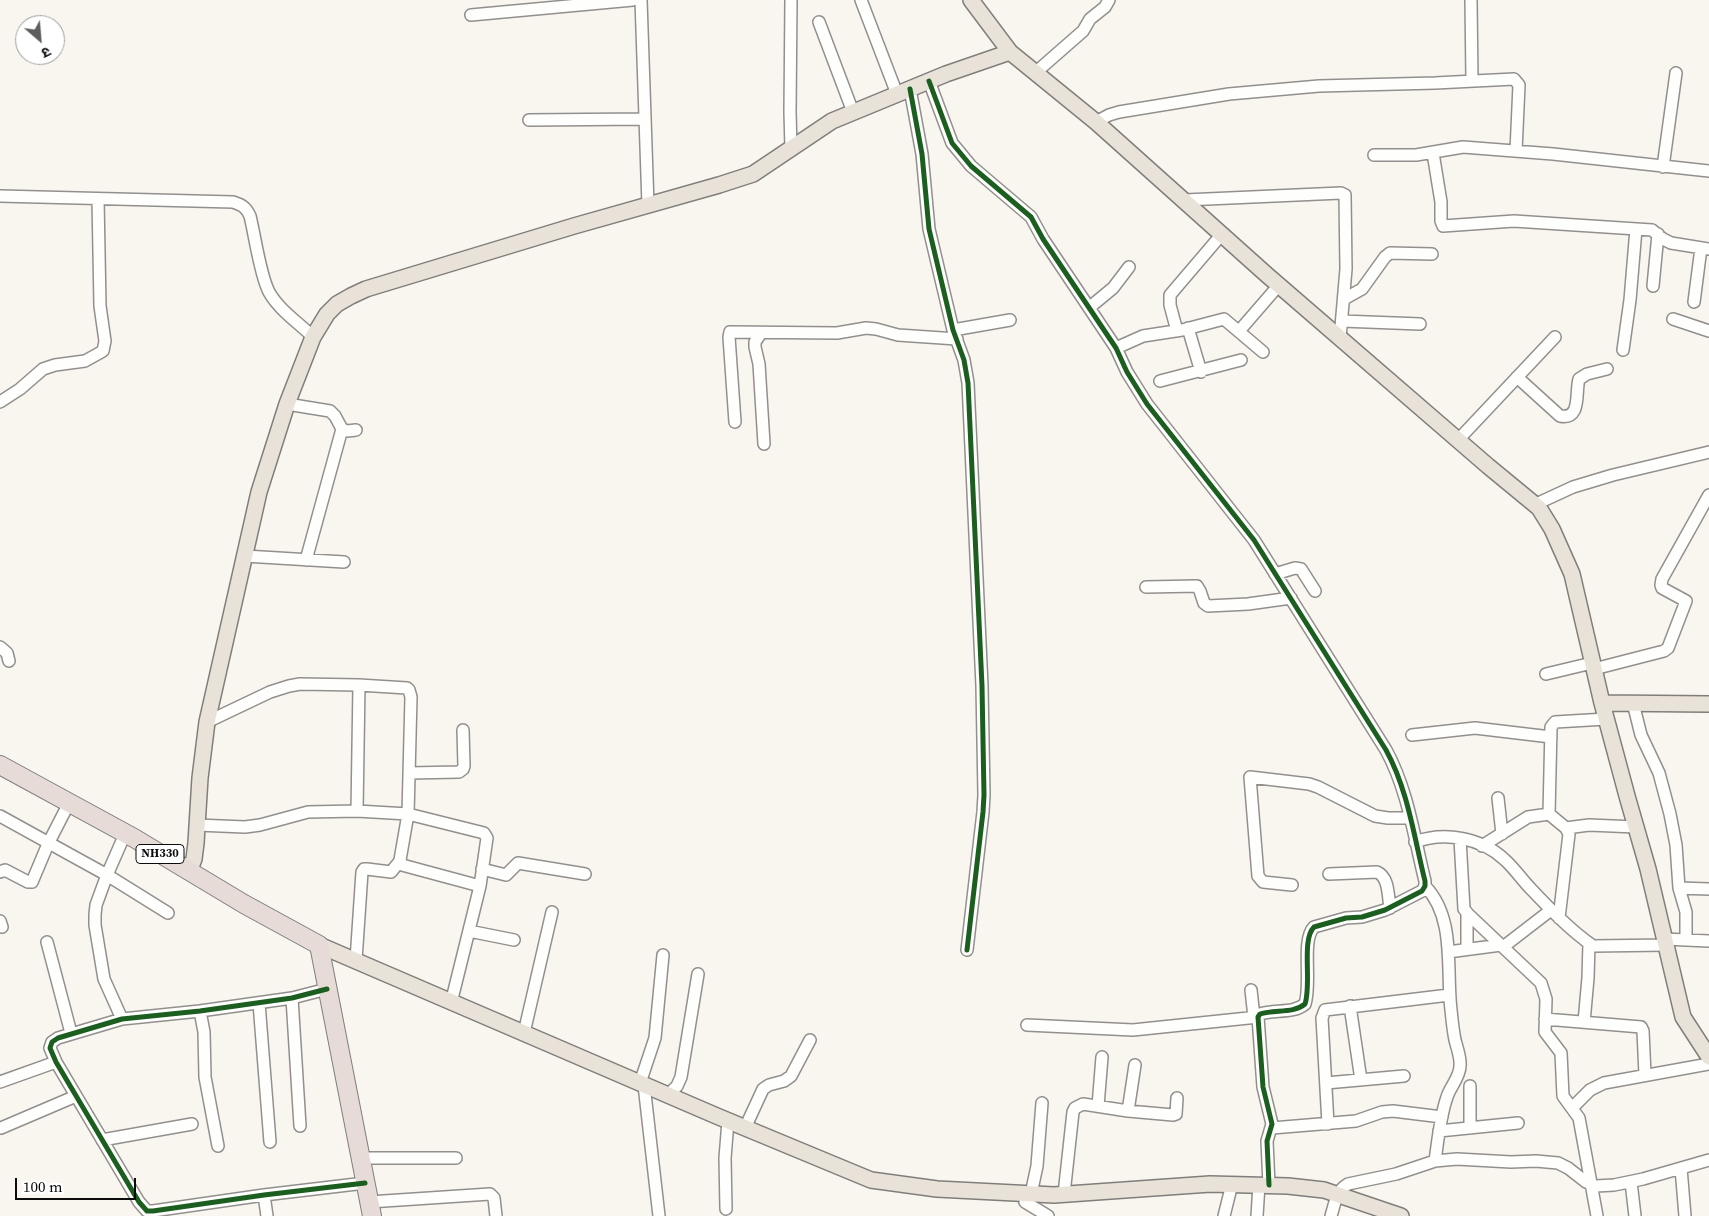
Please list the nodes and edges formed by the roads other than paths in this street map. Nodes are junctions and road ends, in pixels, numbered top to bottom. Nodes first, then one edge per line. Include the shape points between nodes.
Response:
1 (634, 0) edge
2 (641, 0) edge
3 (791, 0) edge
4 (860, 0) edge
5 (971, 0) edge
6 (1109, 0) edge
7 (1471, 0) edge
8 (471, 15) dead end
9 (819, 22) dead end
10 (1010, 52) junction
11 (1034, 72) junction
12 (1676, 73) dead end
13 (929, 81) junction
14 (1472, 81) junction
15 (904, 91) junction
16 (853, 112) junction
17 (645, 119) junction
18 (528, 120) dead end
19 (1096, 122) junction
20 (792, 148) junction
21 (1516, 151) junction
22 (1433, 153) junction
23 (1374, 155) dead end
24 (1663, 167) junction
25 (1709, 171) edge
26 (0, 196) edge
27 (98, 199) junction
28 (1186, 200) junction
29 (648, 205) junction
30 (1636, 229) junction
31 (1222, 234) junction
32 (1658, 234) junction
33 (1705, 248) edge
34 (1432, 254) dead end
35 (1130, 267) dead end
36 (1279, 285) junction
37 (1653, 286) dead end
38 (1344, 299) junction
39 (1694, 302) dead end
40 (1090, 307) junction
41 (1010, 320) dead end
42 (1673, 320) dead end
43 (1342, 321) junction
44 (1420, 324) dead end
45 (1188, 328) junction
46 (1240, 330) junction
47 (1177, 331) junction
48 (1709, 331) edge
49 (760, 333) junction
50 (955, 335) junction
51 (313, 336) junction
52 (1555, 336) dead end
53 (1340, 338) junction
54 (1116, 348) junction
55 (1623, 350) dead end
56 (1263, 352) dead end
57 (1241, 360) dead end
58 (1607, 369) dead end
59 (1201, 372) junction
60 (1517, 377) junction
61 (1160, 381) dead end
62 (0, 402) edge
63 (287, 404) junction
64 (735, 422) dead end
65 (342, 429) junction
66 (356, 430) dead end
67 (1458, 440) junction
68 (764, 444) dead end
69 (1709, 452) edge
70 (1709, 496) edge
71 (1534, 505) junction
72 (245, 556) junction
73 (306, 560) junction
74 (344, 562) dead end
75 (1275, 574) junction
76 (1146, 587) dead end
77 (1314, 591) dead end
78 (1291, 598) junction
79 (0, 647) edge
80 (10, 661) dead end
81 (1593, 666) junction
82 (1546, 674) dead end
83 (359, 685) junction
84 (1602, 703) junction
85 (1633, 704) junction
86 (1709, 704) edge
87 (1606, 719) junction
88 (207, 722) junction
89 (463, 730) dead end
90 (1412, 735) dead end
91 (1551, 737) junction
92 (0, 765) edge
93 (409, 773) junction
94 (1498, 798) dead end
95 (69, 803) junction
96 (357, 811) junction
97 (408, 814) junction
98 (1549, 814) junction
99 (0, 816) edge
100 (1410, 818) junction
101 (197, 825) junction
102 (1636, 827) junction
103 (1566, 828) junction
104 (126, 834) junction
105 (1502, 834) junction
106 (1460, 839) junction
107 (1416, 842) junction
108 (48, 844) junction
109 (1482, 846) junction
110 (400, 861) junction
111 (482, 869) junction
112 (189, 871) junction
113 (0, 872) edge
114 (585, 874) dead end
115 (1330, 874) dead end
116 (107, 875) junction
117 (1292, 885) dead end
118 (480, 886) junction
119 (1426, 886) junction
120 (1679, 888) junction
121 (1709, 889) edge
122 (1390, 908) junction
123 (168, 912) dead end
124 (552, 912) dead end
125 (1467, 913) junction
126 (1555, 914) junction
127 (469, 931) junction
128 (514, 940) dead end
129 (1686, 940) junction
130 (1709, 941) edge
131 (47, 942) dead end
132 (1665, 942) junction
133 (1588, 943) junction
134 (319, 945) junction
135 (1502, 946) junction
136 (967, 950) dead end
137 (1467, 950) junction
138 (1448, 952) junction
139 (662, 955) dead end
140 (356, 960) junction
141 (698, 974) dead end
142 (327, 989) junction
143 (1251, 990) dead end
144 (1449, 995) junction
145 (292, 998) junction
146 (259, 1003) junction
147 (451, 1003) junction
148 (1350, 1006) junction
149 (200, 1011) junction
150 (1256, 1017) junction
151 (122, 1019) junction
152 (1545, 1019) junction
153 (1584, 1022) junction
154 (1027, 1025) dead end
155 (71, 1033) junction
156 (524, 1033) junction
157 (810, 1040) dead end
158 (1102, 1057) dead end
159 (1709, 1057) edge
160 (56, 1062) junction
161 (1135, 1064) dead end
162 (1709, 1064) edge
163 (1645, 1075) junction
164 (1404, 1076) dead end
165 (1361, 1080) junction
166 (0, 1082) edge
167 (1326, 1082) junction
168 (642, 1084) junction
169 (1470, 1086) dead end
170 (668, 1095) junction
171 (76, 1096) junction
172 (1177, 1098) dead end
173 (1042, 1103) dead end
174 (1098, 1106) junction
175 (1572, 1108) junction
176 (1128, 1111) junction
177 (1442, 1117) junction
178 (728, 1121) junction
179 (1518, 1123) dead end
180 (192, 1124) dead end
181 (1328, 1124) junction
182 (300, 1126) dead end
183 (1, 1128) edge
184 (745, 1128) junction
185 (1272, 1128) junction
186 (1470, 1128) junction
187 (1439, 1131) junction
188 (102, 1140) junction
189 (270, 1142) dead end
190 (218, 1146) dead end
191 (360, 1158) junction
192 (456, 1158) dead end
193 (1709, 1160) edge
194 (1436, 1161) junction
195 (1682, 1168) junction
196 (1631, 1182) junction
197 (365, 1183) junction
198 (1232, 1184) junction
199 (1591, 1184) junction
200 (1264, 1185) junction
201 (264, 1194) junction
202 (1064, 1194) junction
203 (1337, 1194) junction
204 (1027, 1196) junction
205 (371, 1209) edge
206 (726, 1209) dead end
207 (1392, 1214) edge
208 (267, 1216) edge
209 (496, 1216) edge
210 (659, 1216) edge
211 (1026, 1216) edge
212 (1048, 1216) edge
213 (1224, 1216) edge
214 (1257, 1216) edge
215 (1331, 1216) edge
216 (1597, 1216) edge
217 (1635, 1216) edge
218 (1685, 1216) edge

1 - 8 street
2 - 17 street
3 - 20 street
4 - 15 street
5 - 10 main road
6 - 11 street via 1083,31
7 - 14 street
9 - 16 street
10 - 11 main road
10 - 13 main road
11 - 19 main road
12 - 24 street
13 - 15 main road
13 - 40 street via 956,151 1031,217
14 - 19 street via 1319,86 1229,94 1119,112
14 - 21 street via 1518,81
15 - 16 main road
15 - 50 street via 922,154 929,230
16 - 20 main road
17 - 18 street
17 - 29 street
19 - 28 main road
20 - 29 main road via 753,174
21 - 22 street via 1463,147
21 - 24 street
22 - 23 street
22 - 30 street via 1443,226 1514,221
24 - 25 street
26 - 27 street
27 - 51 street via 233,202 246,208 270,292 279,305
27 - 62 street via 103,351 85,361 49,366
28 - 31 main road
28 - 38 street via 1343,193 1347,197
29 - 51 main road via 366,289 338,304 327,314
30 - 32 street via 1652,230
30 - 55 street
31 - 36 main road
31 - 47 street via 1170,295
32 - 33 street via 1671,243
32 - 37 street
33 - 39 street
34 - 38 street via 1390,253 1362,289
35 - 40 street via 1113,288
36 - 46 street
36 - 53 main road
38 - 43 street
40 - 54 street
41 - 50 street
42 - 48 street
43 - 44 street
43 - 53 street
45 - 46 street via 1224,319
45 - 47 street
45 - 59 street
46 - 56 street
47 - 54 street via 1143,336
49 - 50 street via 837,333 866,328 898,336
49 - 64 street via 728,334
49 - 68 street via 755,347
50 - 136 street via 968,383 982,686 984,812
51 - 63 main road
52 - 60 street
53 - 67 main road
54 - 75 street via 1147,404 1254,540
57 - 59 street
58 - 60 street via 1579,379 1576,408 1564,417
59 - 61 street
60 - 67 street
63 - 65 street via 330,411
63 - 72 main road via 260,492
65 - 66 street
65 - 73 street
67 - 71 main road
69 - 71 street via 1573,487
70 - 81 street via 1662,579 1662,588 1686,601 1668,648
71 - 81 main road via 1552,529 1572,574
72 - 73 street
72 - 88 main road
73 - 74 street
75 - 77 street via 1301,569
75 - 78 street
76 - 78 street via 1197,586 1208,606
78 - 100 street via 1395,766
79 - 80 street via 7,652
81 - 82 street
81 - 84 main road
83 - 88 street via 289,686
83 - 93 street via 409,690
83 - 96 street
84 - 85 main road
84 - 87 main road
85 - 86 main road
85 - 120 street via 1641,735 1659,773 1670,814
87 - 91 street via 1555,722 1551,727
87 - 102 main road
88 - 101 main road
89 - 93 street via 462,771
90 - 91 street via 1475,728
91 - 98 street
92 - 95 highway, NH330
93 - 97 street
94 - 105 street
95 - 104 highway, NH330
95 - 108 street
96 - 97 street
96 - 101 street via 308,812 245,827
97 - 110 street
97 - 111 street via 484,833 487,842
98 - 103 street
98 - 105 street via 1528,817
99 - 108 street
100 - 107 street
100 - 117 street via 1375,816 1309,784 1250,777 1258,876 1263,882
101 - 112 main road via 194,859
102 - 103 street via 1589,825
102 - 132 main road
103 - 126 street via 1569,834
104 - 112 highway, NH330
104 - 116 street
105 - 109 street
106 - 107 street via 1428,837
106 - 109 street
106 - 125 street via 1463,904
107 - 119 street
108 - 113 street via 30,883 8,871
108 - 116 street
109 - 126 street via 1506,860
110 - 118 street via 402,865
110 - 140 street via 391,872 367,869 362,872
111 - 114 street via 506,875 521,863
111 - 118 street
112 - 134 highway, NH330
115 - 122 street via 1381,873
116 - 123 street
116 - 151 street via 96,904 95,925 104,979
118 - 127 street
119 - 122 street
119 - 138 street via 1440,909
120 - 121 street
120 - 129 street via 1685,908
122 - 150 street via 1314,927 1308,939 1309,984 1305,1004 1296,1010 1266,1012
124 - 156 street
125 - 135 street
125 - 137 street
126 - 133 street
126 - 135 street
127 - 128 street
127 - 147 street
129 - 130 street
129 - 132 street
131 - 155 street
132 - 133 street via 1602,947
132 - 159 main road via 1683,1017
133 - 153 street
134 - 140 main road
134 - 142 highway
135 - 137 street
135 - 152 street via 1541,982 1546,999
137 - 138 street
138 - 144 street
139 - 168 street via 655,1038
140 - 147 main road
141 - 170 street via 681,1077
142 - 145 street
142 - 191 highway
143 - 150 street
144 - 148 street
144 - 177 street via 1460,1065
145 - 146 street
145 - 182 street
146 - 149 street
146 - 189 street
147 - 156 main road
148 - 165 street
148 - 167 street via 1329,1009 1323,1014
149 - 151 street
149 - 190 street via 205,1077
150 - 154 street via 1132,1030
150 - 185 street via 1263,1087
151 - 155 street
152 - 153 street
152 - 175 street via 1545,1032 1560,1054 1563,1096
153 - 163 street via 1642,1028
155 - 160 street via 58,1038 50,1046
156 - 168 main road
157 - 184 street via 791,1076 763,1089
158 - 174 street
160 - 166 street
160 - 171 street
161 - 176 street
162 - 163 street
163 - 175 street via 1597,1086
164 - 165 street
165 - 167 street
167 - 181 street
168 - 170 main road
168 - 210 street
169 - 186 street
170 - 178 main road
171 - 183 street
171 - 188 street
172 - 176 street via 1174,1115
173 - 204 street via 1037,1166
174 - 176 street
174 - 202 street via 1082,1104 1073,1112
175 - 199 street via 1579,1118
177 - 181 street via 1388,1112 1356,1121
177 - 187 street
178 - 184 main road
178 - 206 street
179 - 186 street
180 - 188 street
181 - 185 street
184 - 204 main road via 870,1180
185 - 200 street via 1268,1133
186 - 187 street
187 - 194 street
188 - 201 street via 147,1211
191 - 192 street
191 - 197 highway
193 - 195 street
194 - 199 street via 1457,1159 1558,1164
194 - 203 street via 1348,1184
195 - 196 street
195 - 218 street
196 - 199 street
196 - 217 street
197 - 201 street
197 - 205 highway
198 - 200 main road
198 - 202 main road
198 - 213 street
199 - 216 street
200 - 203 main road via 1314,1188
200 - 214 street
201 - 208 street
202 - 204 main road
203 - 207 main road
203 - 215 street
204 - 211 street
204 - 212 street
205 - 209 street via 490,1194 494,1198

